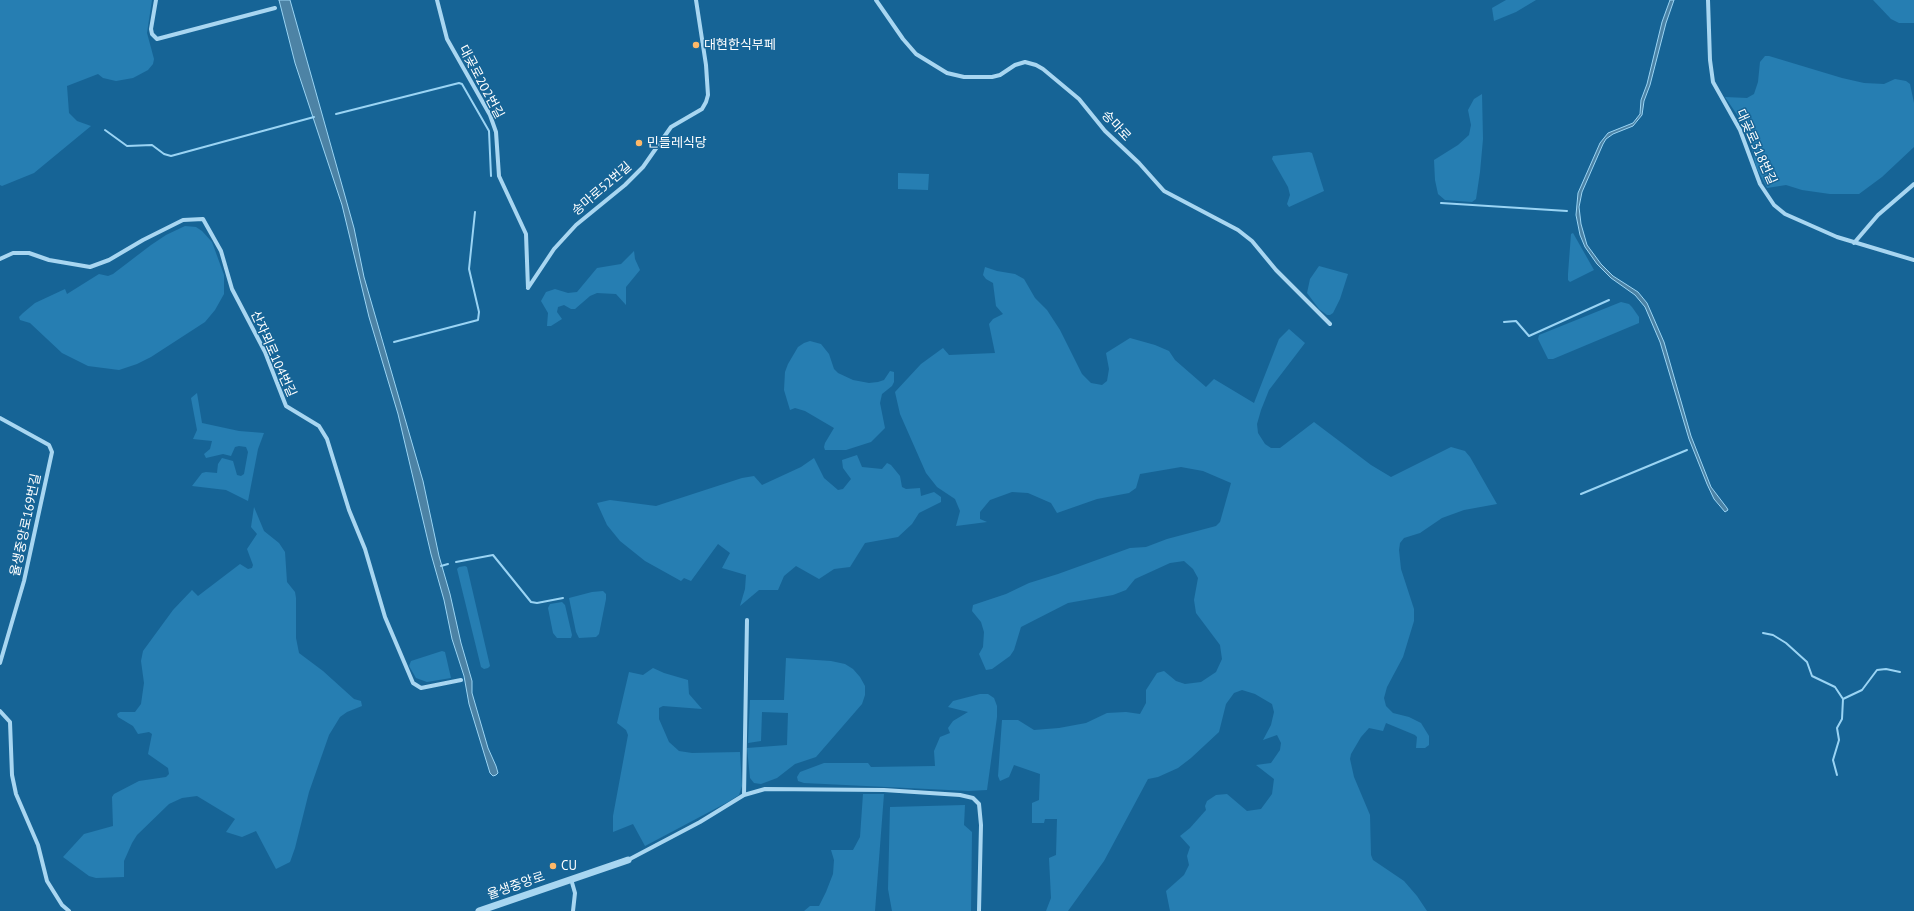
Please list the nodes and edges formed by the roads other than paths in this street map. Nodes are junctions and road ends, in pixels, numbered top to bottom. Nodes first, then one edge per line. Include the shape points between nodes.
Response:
1 (156, 0) edge
2 (437, 0) edge
3 (696, 0) edge
4 (876, 0) edge
5 (1708, 0) edge
6 (275, 8) dead end
7 (1914, 184) edge
8 (1854, 243) junction
9 (0, 259) edge
10 (1914, 260) edge
11 (528, 288) joint
12 (1330, 324) dead end
13 (0, 418) edge
14 (746, 620) dead end
15 (0, 663) edge
16 (461, 680) dead end
17 (0, 711) edge
18 (744, 795) junction
19 (628, 860) joint
20 (571, 879) junction
21 (69, 911) edge
22 (479, 911) edge
23 (573, 911) edge
24 (979, 911) edge

1 - 6 street via 151,29 157,39
2 - 11 street, 대곶로202번길 via 447,39 490,115 496,132 499,176 526,234
3 - 11 street, 송마로52번길 via 708,95 702,109 671,127 643,167 576,225 554,248
4 - 12 street, 송마로 via 902,39 916,54 947,73 964,77 992,77 1025,62 1043,69 1079,99 1104,131 1140,163 1164,191 1238,230 1252,241 1276,270
5 - 8 street, 대곶로318번길 via 1713,82 1740,130 1760,184 1774,205 1785,214 1820,231
7 - 8 street via 1878,215
8 - 10 street, 대곶로318번길
9 - 16 street, 산자뫼로104번길 via 13,253 29,253 48,260 90,267 109,260 183,220 203,219 221,251 232,289 265,352 286,406 319,426 327,439 349,510 365,548 385,617 413,684 426,688
13 - 15 street, 율생중앙로169번길 via 49,445 52,452 24,581
14 - 18 street
17 - 21 street via 10,722 12,775 16,794 38,845 47,881 62,905
18 - 19 street via 700,822
18 - 24 street via 766,789 868,790 960,795 973,798 979,804 981,819
19 - 20 street, 율생중앙로
20 - 22 street, 율생중앙로
20 - 23 street via 575,893

